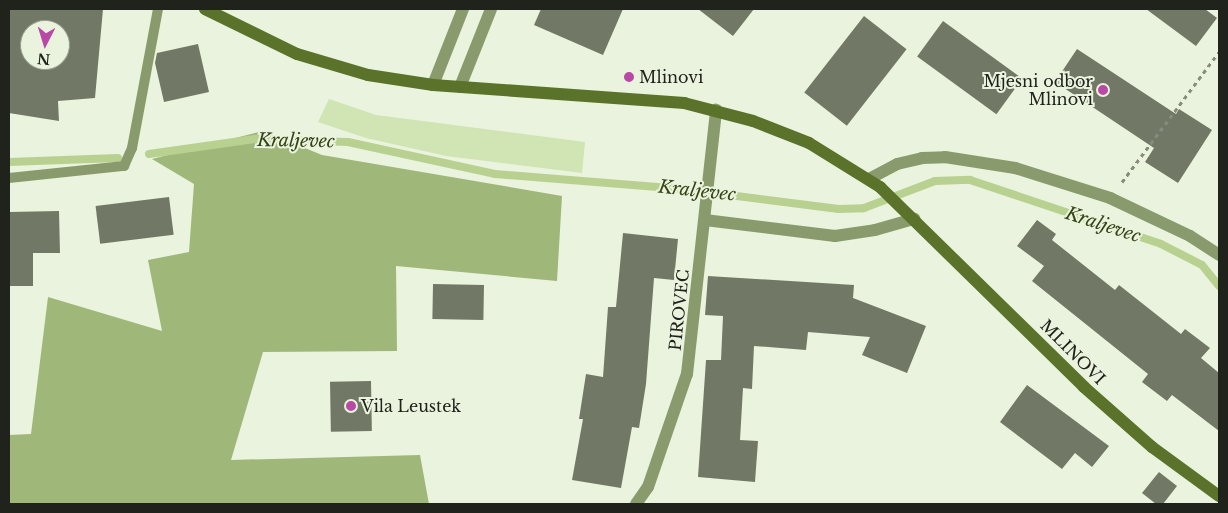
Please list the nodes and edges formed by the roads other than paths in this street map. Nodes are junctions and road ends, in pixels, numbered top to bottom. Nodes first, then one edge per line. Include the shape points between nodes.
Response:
1 (158, 9) edge
2 (205, 9) edge
3 (463, 9) edge
4 (491, 9) edge
5 (433, 85) junction
6 (460, 87) junction
7 (716, 110) junction
8 (9, 178) edge
9 (874, 183) junction
10 (705, 215) junction
11 (914, 219) junction
12 (1219, 255) edge
13 (1219, 496) edge
14 (636, 504) edge

1 - 8 lane via 132,148 124,166
2 - 5 main road, MLINOVI via 254,35 336,67
3 - 5 street
4 - 6 street
5 - 6 main road, MLINOVI
6 - 7 main road, MLINOVI via 667,102
7 - 9 main road, MLINOVI via 808,143
7 - 10 street, PIROVEC
9 - 11 main road, MLINOVI
9 - 12 street via 897,164 922,158 945,157 1015,168 1110,198 1190,236
10 - 11 street via 835,236 875,230
10 - 14 street, PIROVEC via 687,374 648,487
11 - 13 main road, MLINOVI via 1084,387 1152,447

